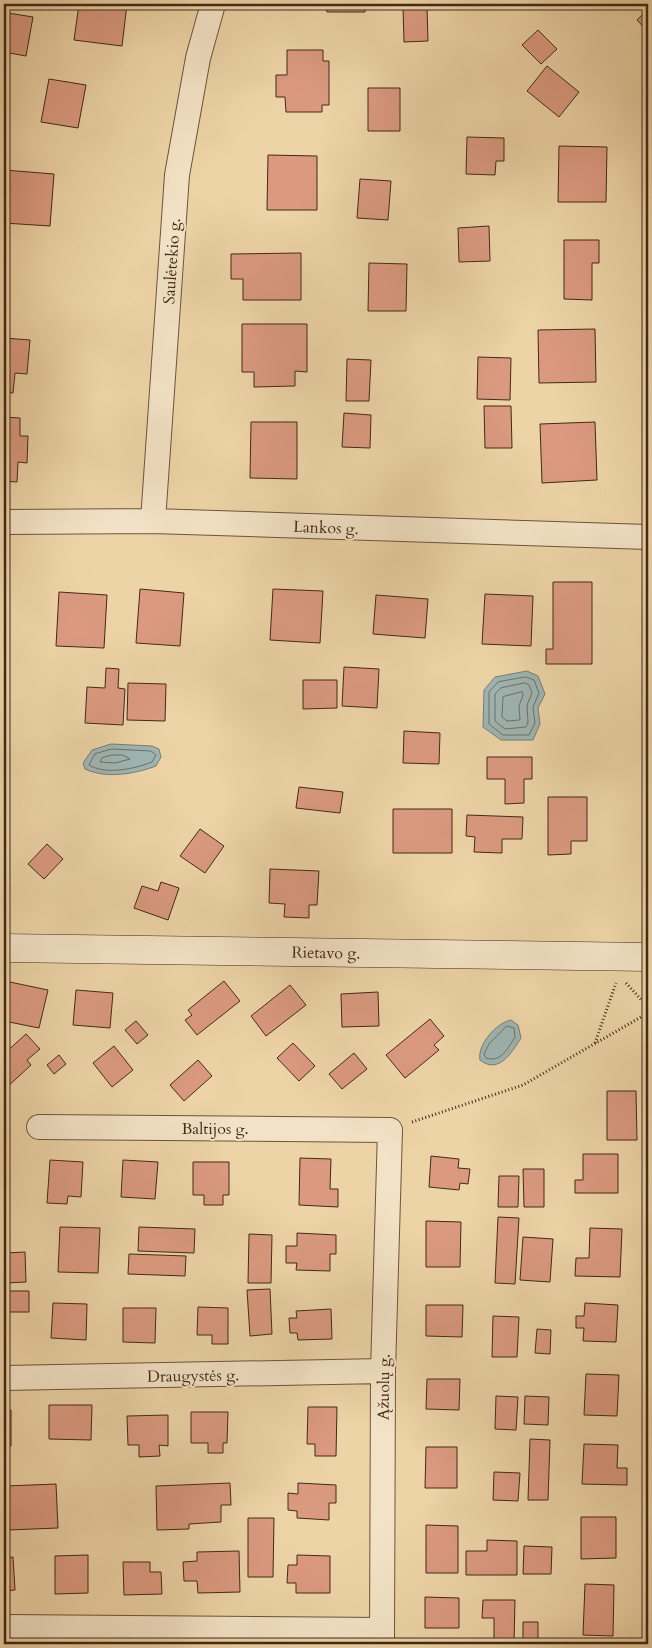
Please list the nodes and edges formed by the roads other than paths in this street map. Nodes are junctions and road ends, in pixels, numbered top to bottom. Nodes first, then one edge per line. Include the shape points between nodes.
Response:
1 (213, 4) edge
2 (153, 521) junction
3 (4, 522) edge
4 (648, 537) edge
5 (4, 948) edge
6 (648, 957) edge
7 (39, 1127) dead end
8 (390, 1130) joint
9 (383, 1371) junction
10 (4, 1378) edge
11 (4, 1627) edge
12 (382, 1637) edge

1 - 2 street, Saulėtekio g. via 198,58 177,174
2 - 3 street, Lankos g.
2 - 4 street, Lankos g.
5 - 6 main road, Rietavo g.
7 - 8 street, Baltijos g.
8 - 9 street, Ąžuolų g.
9 - 10 street, Draugystės g.
9 - 12 street, Ąžuolų g.
11 - 12 street

